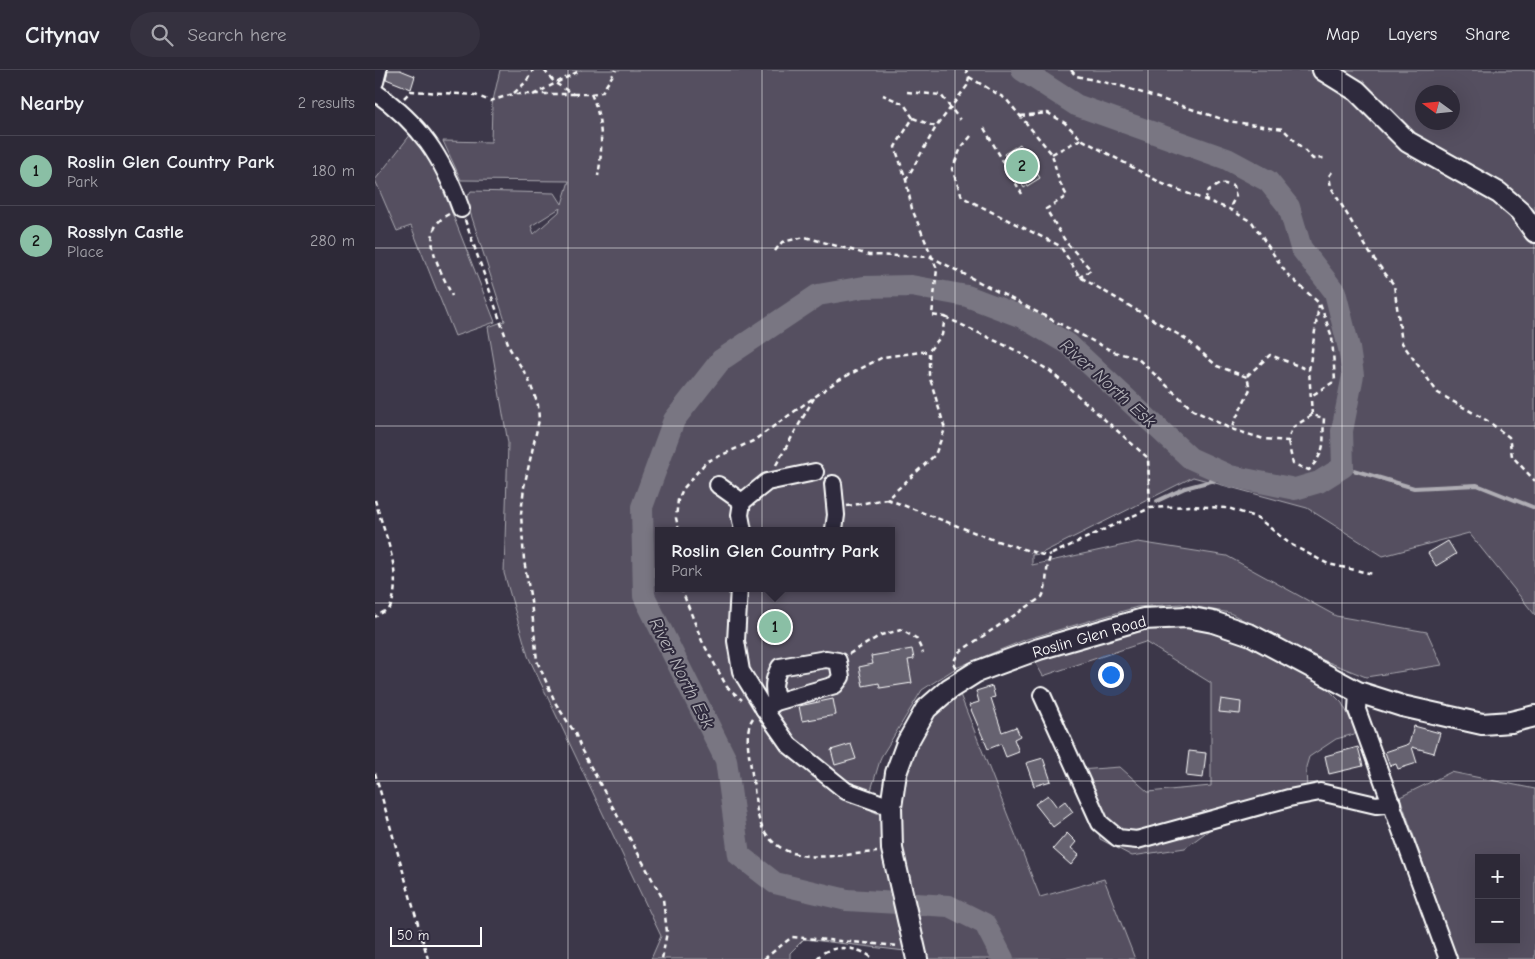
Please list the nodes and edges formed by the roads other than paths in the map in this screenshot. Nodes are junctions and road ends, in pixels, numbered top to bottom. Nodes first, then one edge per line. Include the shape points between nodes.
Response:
1 (378, 70) edge
2 (1323, 70) edge
3 (375, 82) edge
4 (375, 92) edge
5 (461, 209) road end
6 (1535, 232) edge
7 (815, 472) dead end
8 (833, 484) dead end
9 (718, 485) dead end
10 (742, 502) junction
11 (742, 527) edge
12 (838, 527) edge
13 (739, 592) edge
14 (1358, 692) junction
15 (1042, 695) dead end
16 (767, 706) junction
17 (1535, 716) edge
18 (1392, 803) junction
19 (891, 807) junction
20 (915, 950) edge
21 (1448, 959) edge

1 - 3 street
2 - 6 main road via 1357,91 1408,142 1499,193 1520,211
4 - 5 street via 417,126 461,187
7 - 10 street via 767,482
8 - 12 street
9 - 10 street
10 - 11 street
13 - 16 street via 736,641 741,671
14 - 17 main road, Roslin Glen Road via 1402,706 1482,724
14 - 18 street via 1357,710
14 - 19 main road, Roslin Glen Road via 1251,635 1187,617 1143,618 1039,650 976,672 963,680 926,708 907,743 896,773
15 - 18 street via 1100,823 1118,838 1137,840 1320,792 1376,805
16 - 16 street via 835,685 841,677 838,661 826,659 780,668
16 - 19 street via 789,745 846,791
18 - 21 street
19 - 20 main road, Roslin Glen Road via 895,865

